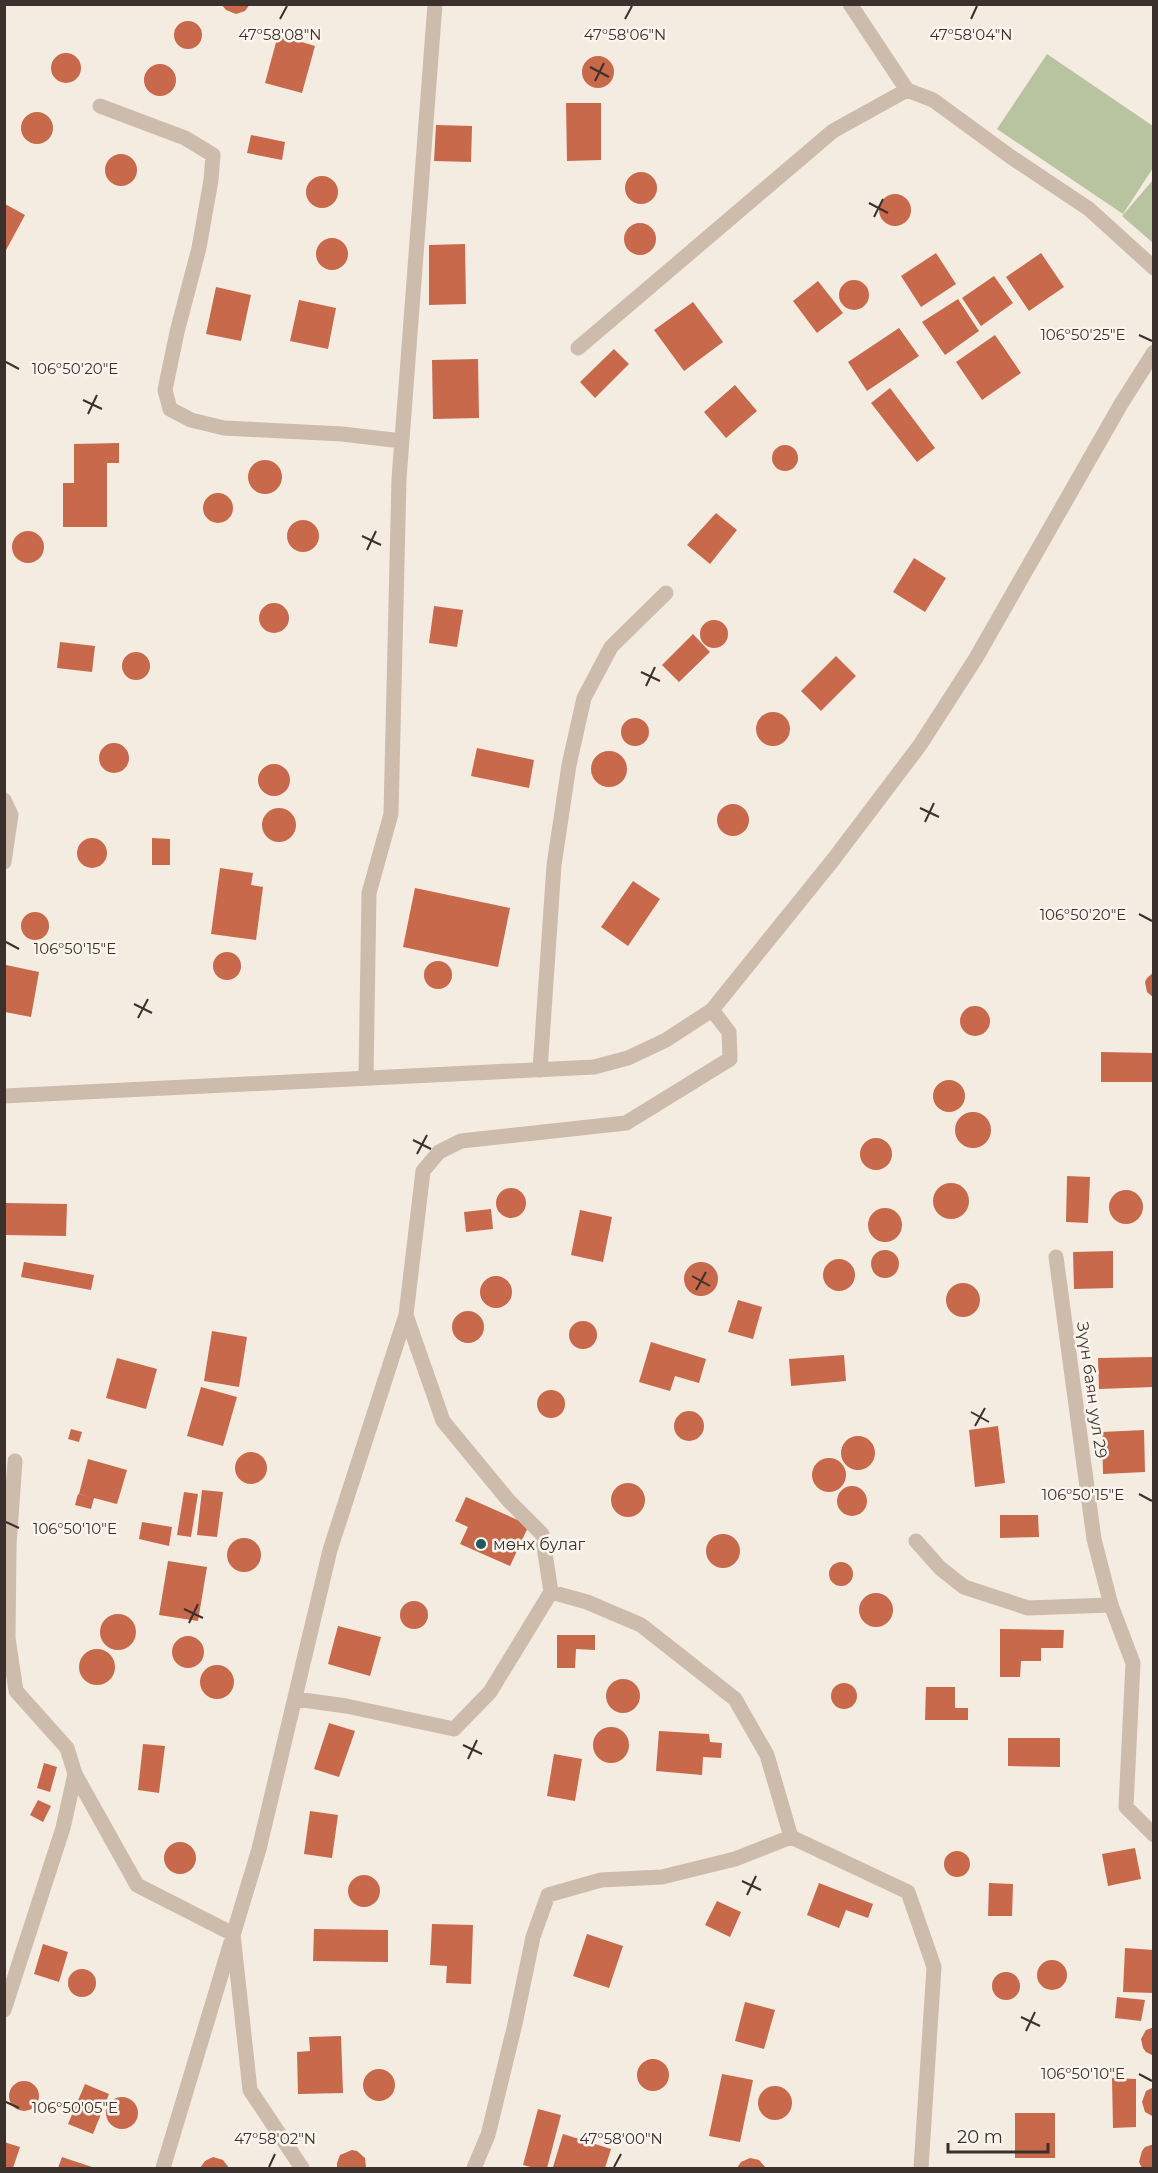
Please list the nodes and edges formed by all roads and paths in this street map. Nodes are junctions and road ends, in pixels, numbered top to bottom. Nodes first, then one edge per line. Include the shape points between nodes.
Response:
1 (435, 4) edge
2 (850, 4) edge
3 (907, 90) junction
4 (100, 106) dead end
5 (1154, 268) edge
6 (578, 348) dead end
7 (1154, 352) edge
8 (402, 441) junction
9 (666, 593) dead end
10 (4, 800) edge
11 (4, 862) edge
12 (712, 1010) junction
13 (540, 1070) junction
14 (366, 1077) junction
15 (4, 1096) edge
16 (1056, 1257) dead end
17 (405, 1315) junction
18 (15, 1461) dead end
19 (916, 1542) dead end
20 (551, 1592) junction
21 (1111, 1605) junction
22 (296, 1699) junction
23 (75, 1774) junction
24 (1154, 1835) edge
25 (791, 1838) junction
26 (234, 1934) junction
27 (4, 2010) edge
28 (164, 2169) edge
29 (302, 2169) edge
30 (474, 2169) edge
31 (921, 2169) edge

1 - 8 street
2 - 3 street
3 - 5 street via 933,100 1089,209
3 - 6 street via 833,131
4 - 8 street via 185,138 213,155 199,248 165,390 170,409 191,420 224,428
7 - 12 street via 976,658 920,745
8 - 14 street via 391,814 369,893
9 - 13 street via 611,647 584,698 554,865
10 - 11 street via 11,816
12 - 13 street via 666,1040 628,1058 594,1067
12 - 17 street via 729,1032 730,1059 626,1123 461,1141 440,1152 423,1172
13 - 14 street
14 - 15 street
16 - 21 street, Зүүн баян уул 29 via 1094,1539
17 - 20 street via 443,1421 509,1501 542,1534
17 - 22 street via 330,1550
18 - 23 street via 8,1638 16,1691 67,1748
19 - 21 street via 964,1587 1028,1608
20 - 22 street via 490,1692 454,1729
20 - 25 street via 587,1602 641,1625 735,1699 767,1755
21 - 24 street, Зүүн баян уул 29 via 1134,1663 1126,1807
22 - 26 street
23 - 26 street via 136,1885
23 - 27 street via 63,1828
25 - 30 street via 735,1859 662,1877 601,1880 548,1895 533,1937 488,2135
25 - 31 street via 908,1892 934,1967
26 - 28 street
26 - 29 street via 250,2090

